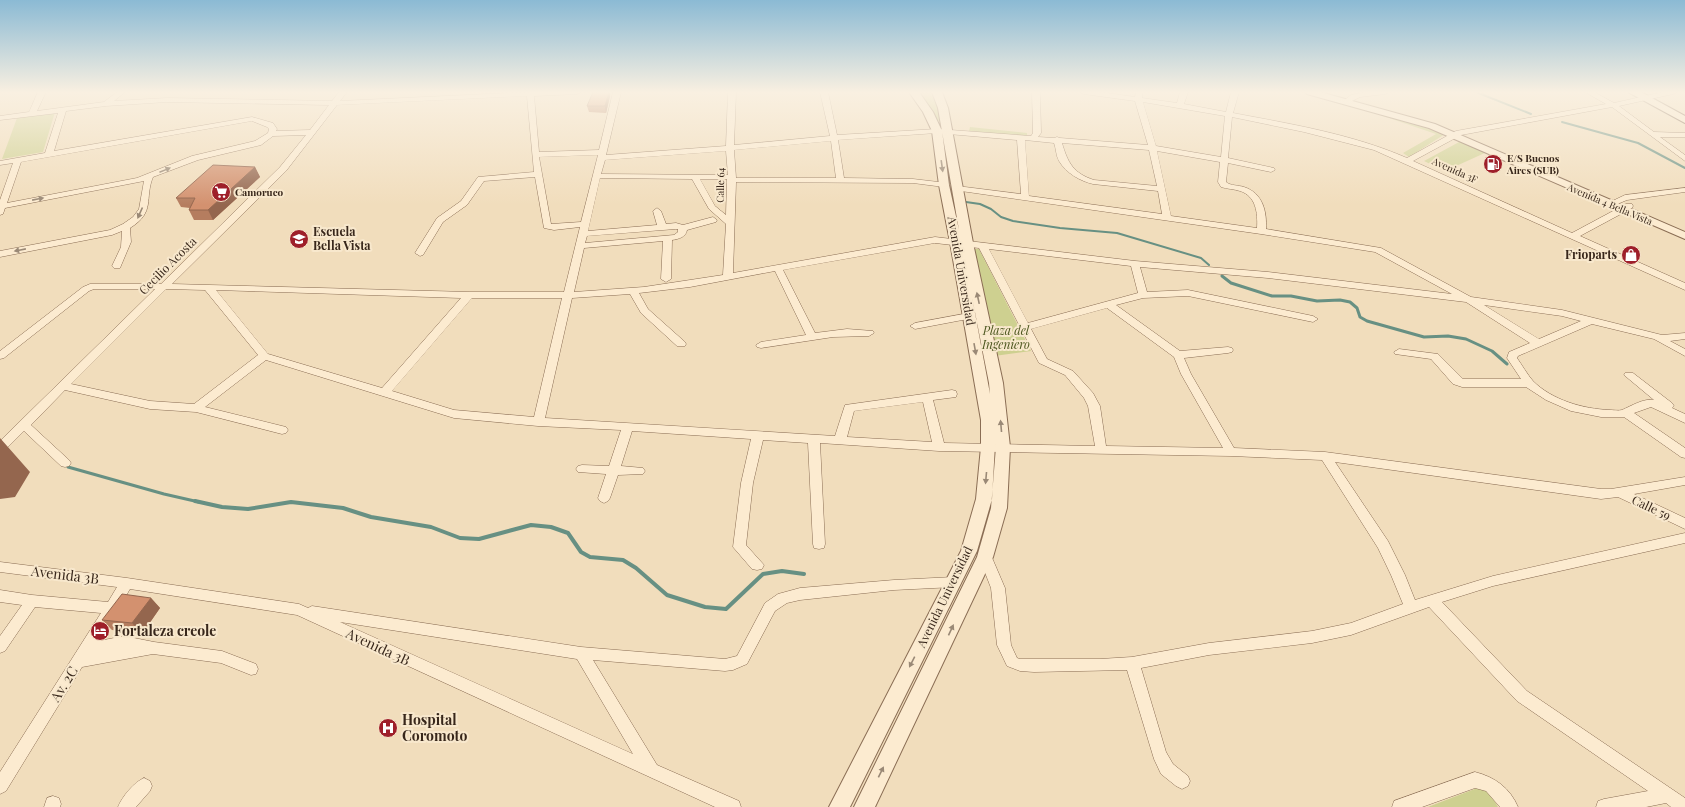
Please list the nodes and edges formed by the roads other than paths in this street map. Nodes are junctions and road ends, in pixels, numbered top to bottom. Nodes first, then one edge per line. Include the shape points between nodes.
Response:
1 (57, 130) edge
2 (186, 130) edge
3 (533, 130) edge
4 (607, 130) edge
5 (731, 130) edge
6 (832, 130) edge
7 (923, 130) edge
8 (941, 130) edge
9 (956, 130) edge
10 (964, 130) edge
11 (1036, 130) edge
12 (1147, 130) edge
13 (1228, 130) edge
14 (1297, 130) edge
15 (1443, 130) edge
16 (1480, 130) edge
17 (1646, 130) edge
18 (272, 132) joint
19 (312, 132) joint
20 (1457, 134) junction
21 (1652, 134) junction
22 (1036, 135) junction
23 (1685, 135) edge
24 (1021, 137) junction
25 (834, 138) junction
26 (1057, 139) junction
27 (1111, 144) junction
28 (730, 148) junction
29 (1152, 148) junction
30 (49, 154) junction
31 (535, 155) junction
32 (601, 155) junction
33 (1685, 159) edge
34 (18, 160) junction
35 (1225, 160) junction
36 (1408, 161) junction
37 (0, 163) edge
38 (1271, 170) dead end
39 (538, 174) junction
40 (150, 176) junction
41 (596, 176) junction
42 (695, 177) junction
43 (731, 179) junction
44 (840, 181) junction
45 (951, 186) junction
46 (1161, 189) junction
47 (1685, 190) edge
48 (1025, 197) junction
49 (1620, 205) junction
50 (1, 208) edge
51 (657, 211) dead end
52 (1167, 217) junction
53 (713, 220) dead end
54 (730, 223) junction
55 (584, 224) junction
56 (662, 227) junction
57 (126, 228) junction
58 (683, 228) junction
59 (1685, 230) edge
60 (1261, 231) junction
61 (582, 234) junction
62 (1572, 236) junction
63 (1685, 236) edge
64 (668, 238) junction
65 (962, 243) junction
66 (982, 245) junction
67 (579, 246) junction
68 (420, 253) dead end
69 (0, 254) edge
70 (1135, 264) junction
71 (117, 266) dead end
72 (778, 268) junction
73 (666, 278) dead end
74 (728, 278) junction
75 (165, 287) junction
76 (208, 287) junction
77 (1685, 287) edge
78 (632, 290) junction
79 (568, 295) junction
80 (1143, 295) junction
81 (469, 296) junction
82 (1471, 301) junction
83 (1108, 304) junction
84 (969, 316) junction
85 (1313, 319) dead end
86 (1592, 320) junction
87 (915, 326) dead end
88 (1025, 327) junction
89 (869, 332) dead end
90 (1652, 335) junction
91 (1685, 336) edge
92 (812, 337) junction
93 (1538, 343) junction
94 (681, 344) dead end
95 (761, 345) dead end
96 (1228, 350) dead end
97 (1398, 352) dead end
98 (1685, 353) edge
99 (1178, 355) junction
100 (0, 356) edge
101 (264, 356) junction
102 (1630, 375) dead end
103 (1529, 383) junction
104 (64, 386) junction
105 (384, 393) junction
106 (952, 394) dead end
107 (927, 397) junction
108 (196, 408) junction
109 (1627, 413) junction
110 (1680, 416) edge
111 (538, 422) junction
112 (24, 425) junction
113 (628, 427) junction
114 (282, 430) dead end
115 (758, 435) junction
116 (814, 438) junction
117 (840, 440) junction
118 (939, 447) junction
119 (996, 447) junction
120 (0, 448) edge
121 (1101, 449) junction
122 (1230, 452) junction
123 (1685, 454) edge
124 (1325, 456) junction
125 (65, 463) dead end
126 (582, 469) dead end
127 (613, 470) junction
128 (640, 471) dead end
129 (1685, 481) edge
130 (1618, 492) junction
131 (604, 498) dead end
132 (1685, 524) edge
133 (1685, 538) edge
134 (819, 544) dead end
135 (985, 557) junction
136 (757, 565) dead end
137 (0, 567) edge
138 (954, 582) junction
139 (127, 583) junction
140 (0, 596) edge
141 (1431, 600) junction
142 (32, 601) junction
143 (1411, 607) junction
144 (110, 608) junction
145 (299, 610) junction
146 (0, 647) edge
147 (154, 648) junction
148 (86, 649) junction
149 (581, 653) junction
150 (77, 662) junction
151 (1132, 663) junction
152 (251, 669) dead end
153 (652, 771) junction
154 (1182, 781) dead end
155 (0, 786) edge
156 (144, 786) dead end
157 (1667, 795) junction
158 (126, 807) edge
159 (733, 807) edge
160 (839, 807) edge
161 (864, 807) edge
162 (1400, 807) edge
163 (1510, 807) edge
164 (1604, 807) edge
165 (1685, 807) edge

1 - 30 street
2 - 30 street
3 - 31 street
4 - 32 street
5 - 28 street, Calle 64
6 - 25 street
7 - 25 street
8 - 45 street, Avenida Universidad
9 - 24 street
10 - 22 street
11 - 22 street
12 - 29 street
13 - 35 street
14 - 36 street, Avenida 3F via 1377,148
15 - 20 street, Avenida 4 Bella Vista
16 - 20 street
17 - 21 street
18 - 19 street
40 -> 18 street via 195,158 258,143
19 - 75 street, Cecilio Acosta via 283,169
20 - 36 street
20 - 49 street, Avenida 4 Bella Vista
21 - 23 street
21 - 33 street
22 - 24 street
22 - 26 street
22 - 27 street
24 - 48 street
25 - 28 street
25 - 44 street
26 - 27 street
26 - 46 street via 1063,161 1085,180
27 - 29 street
28 - 32 street
28 - 43 street, Calle 64
29 - 35 street
29 - 46 street
30 - 34 street
31 - 32 street
31 - 39 street
32 - 41 street
34 - 37 street
34 - 50 street
35 - 38 street
35 - 60 street via 1222,182 1224,186 1244,190 1254,196 1263,214
36 - 62 street, Avenida 3F
39 - 55 street via 547,226
39 - 68 street via 482,179 464,203 440,220
50 -> 40 street
40 -> 57 street via 146,183 140,216
41 - 42 street
41 - 55 street
42 - 43 street
42 - 54 street via 712,207
43 - 44 street
43 - 54 street, Calle 64
44 - 45 street via 913,181
45 - 48 street
45 - 65 street, Avenida Universidad
46 - 52 street
47 - 49 street via 1625,198
48 - 52 street
49 - 59 street, Avenida 4 Bella Vista
49 - 62 street
49 - 63 street, Avenida 4 Bella Vista
51 - 56 street
52 - 60 street
53 - 58 street
54 - 74 street, Calle 64
55 - 61 street
56 - 58 street
56 - 61 street
57 -> 69 street
57 - 71 street via 127,240
58 - 64 street via 680,235
60 - 82 street via 1378,250
61 - 67 street
62 - 77 street, Avenida 3F
64 - 67 street
64 - 73 street
65 - 66 street
65 - 72 street via 928,241
65 - 84 street, Avenida Universidad
119 -> 65 street, Avenida Universidad via 996,383
66 - 70 street
66 - 88 street
67 - 79 street
70 - 80 street
70 - 82 street via 1268,275
72 - 74 street
72 - 92 street
74 - 78 street
75 - 76 street
75 - 100 street via 93,286
75 - 104 street, Cecilio Acosta
76 - 81 street
76 - 101 street
78 - 79 street
78 - 94 street via 644,312
79 - 81 street
79 - 111 street
80 - 83 street
80 - 85 street via 1188,293
81 - 105 street
82 - 86 street via 1562,313
82 - 93 street
83 - 88 street
83 - 99 street
84 - 87 street
84 -> 119 street, Avenida Universidad via 988,420
86 - 90 street
86 - 93 street
88 - 121 street via 1043,360 1069,373 1089,396 1094,406
89 - 92 street via 834,332
90 - 91 street via 1662,338
90 - 98 street
92 - 95 street
93 - 103 street via 1511,356
96 - 99 street
97 - 103 street via 1434,356 1459,382
99 - 122 street
101 - 105 street
101 - 108 street
102 - 110 street
103 - 109 street via 1556,400 1582,410 1607,414
104 - 108 street via 150,405
104 - 112 street, Cecilio Acosta
105 - 111 street via 454,414
106 - 107 street
107 - 117 street via 848,408
107 - 118 street
108 - 114 street
109 - 110 street via 1651,403
109 - 123 street
111 - 113 street
112 - 120 street, Cecilio Acosta
112 - 125 street
113 - 115 street
113 - 127 street
115 - 116 street
115 - 136 street via 747,483 739,547
116 - 117 street
116 - 134 street
117 - 118 street
118 - 119 street
119 - 121 street
119 - 135 street, Avenida Universidad via 999,508
119 -> 138 street, Avenida Universidad via 969,551
121 - 122 street
122 - 124 street
124 - 130 street via 1601,494
124 - 143 street via 1383,545
126 - 127 street
127 - 128 street
127 - 131 street
129 - 130 street
130 - 132 street, Calle 59
133 - 141 street via 1493,581
135 - 151 street via 998,588 1004,645 1012,662 1034,666
161 -> 135 street, Avenida Universidad
137 - 139 street, Avenida 3B
138 - 149 street via 894,585 783,598 770,607 742,660 733,664
138 -> 160 street, Avenida Universidad
139 - 144 street, Av. 2C
139 - 145 street, Avenida 3B
140 - 142 street
141 - 143 street
141 - 157 street via 1519,693
142 - 144 street
142 - 146 street
143 - 151 street via 1351,629 1312,637 1209,649
144 - 148 street, Av. 2C
145 - 149 street
145 - 153 street, Avenida 3B
147 - 148 street via 124,642
147 - 150 street
147 - 152 street via 222,657
148 - 150 street, Av. 2C
149 - 153 street
150 - 155 street, Av. 2C
151 - 154 street via 1159,754 1167,769
153 - 159 street, Avenida 3B
156 - 158 street
157 - 164 street
157 - 165 street
162 - 163 street via 1475,780 1485,781 1496,789

